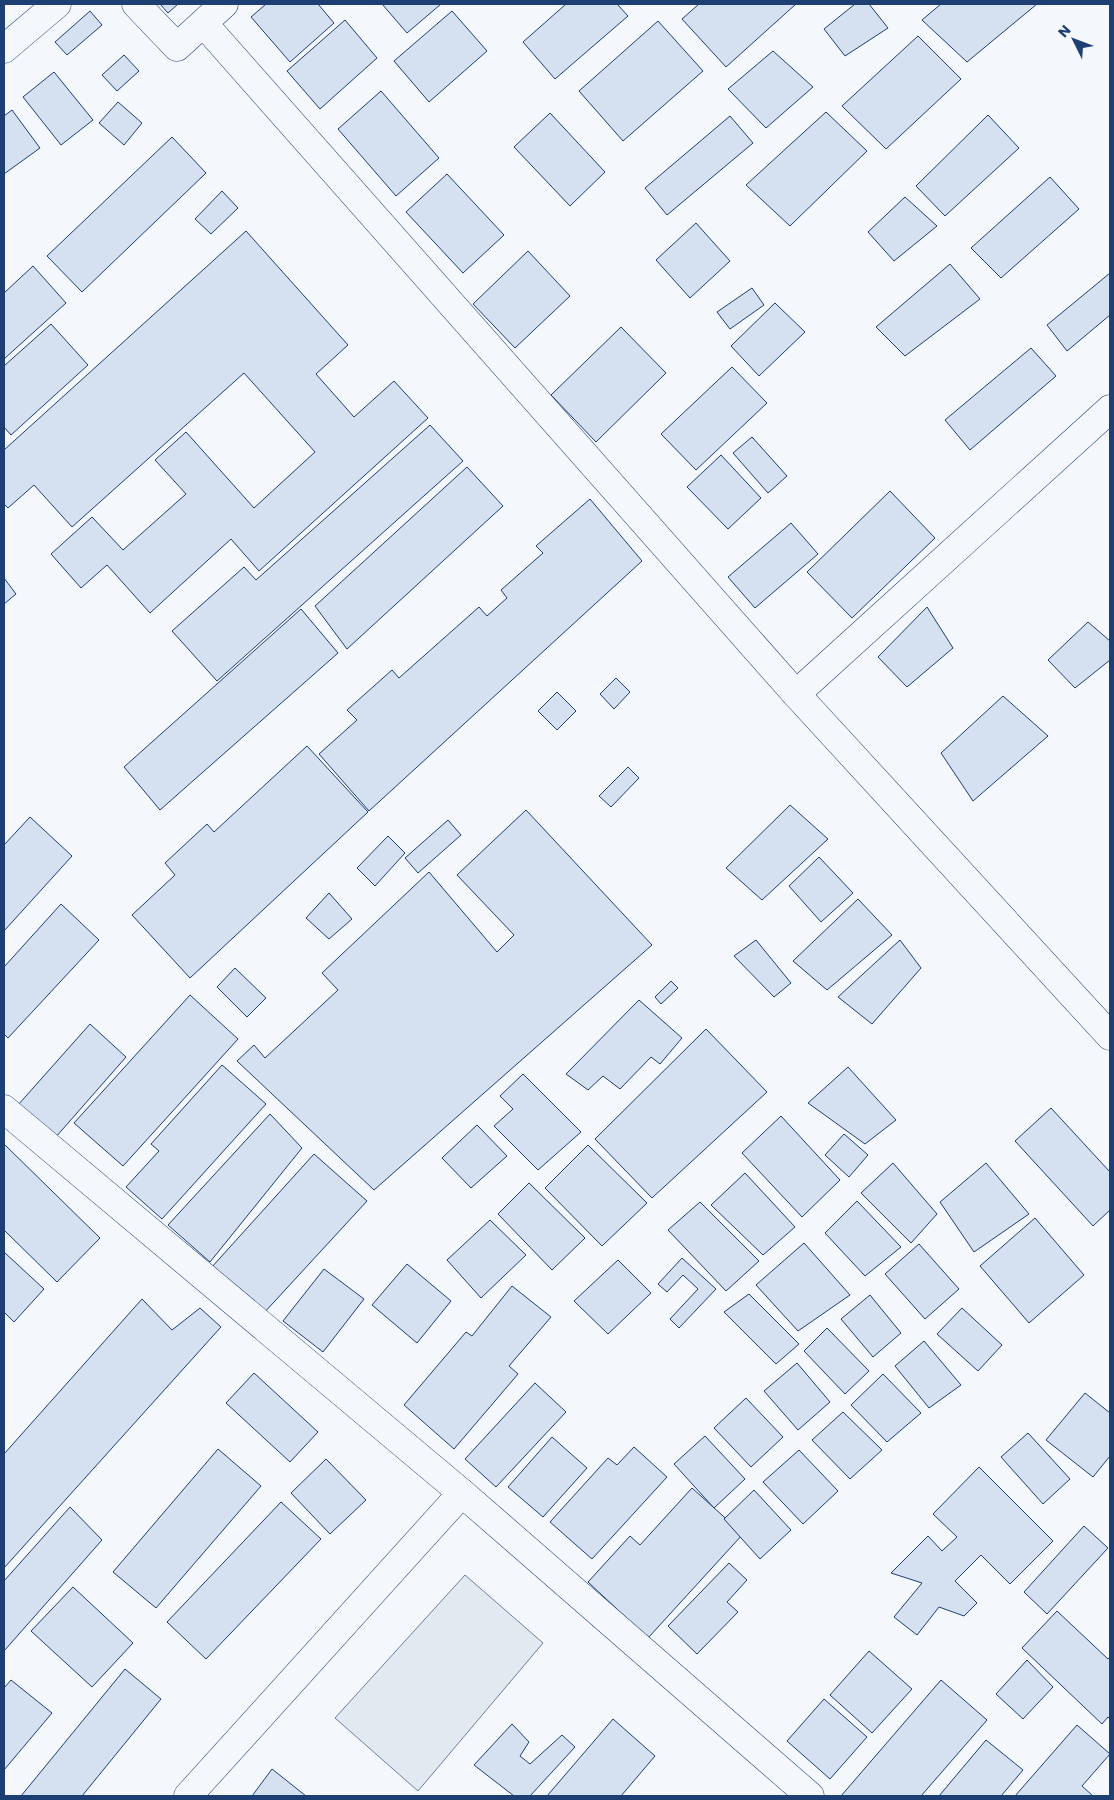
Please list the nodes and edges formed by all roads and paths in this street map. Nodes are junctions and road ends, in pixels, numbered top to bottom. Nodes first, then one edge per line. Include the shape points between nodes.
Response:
1 (57, 4) edge
2 (136, 4) edge
3 (224, 4) edge
4 (204, 24) junction
5 (4, 49) edge
6 (1110, 409) edge
7 (796, 694) junction
8 (1110, 1036) edge
9 (4, 1109) edge
10 (462, 1493) junction
11 (188, 1796) edge
12 (810, 1796) edge

1 - 5 street
2 - 4 street via 177,47
3 - 4 street
4 - 7 street
6 - 7 street
7 - 8 street
9 - 10 street
10 - 11 street
10 - 12 street

